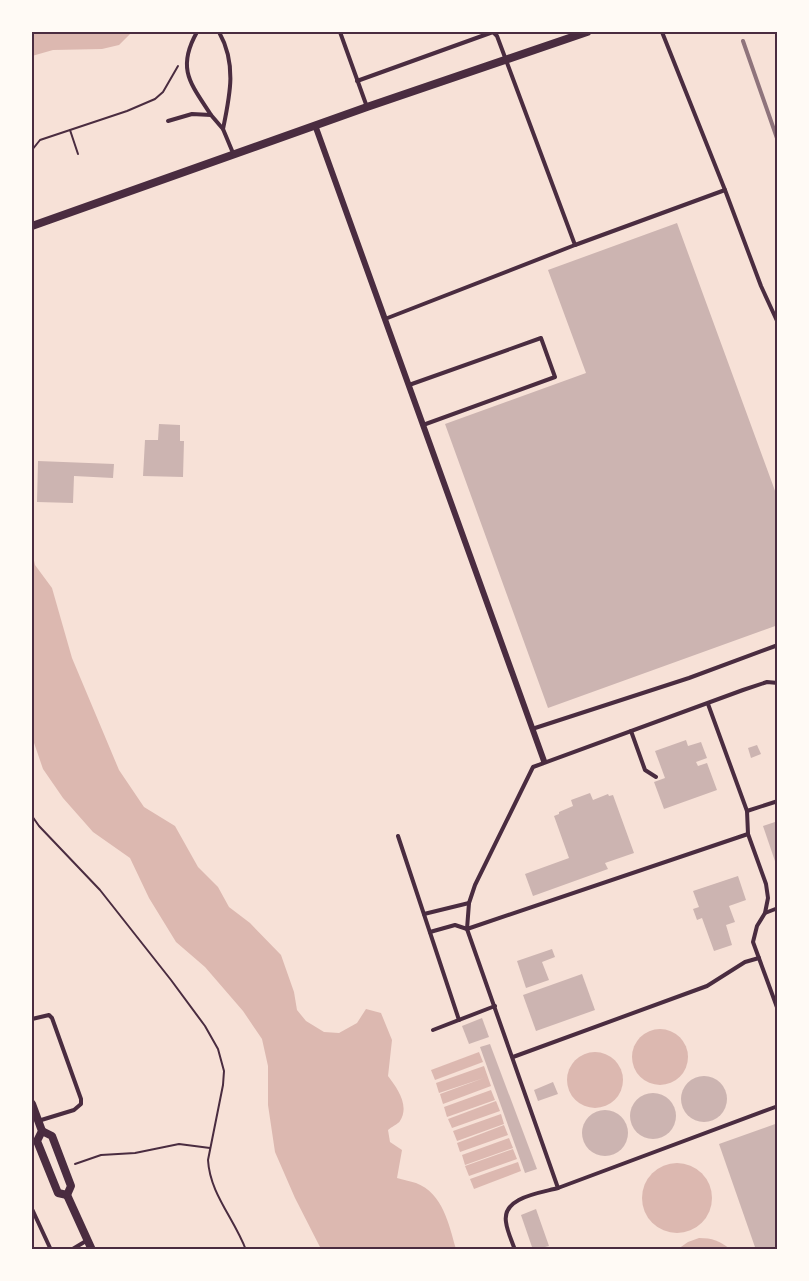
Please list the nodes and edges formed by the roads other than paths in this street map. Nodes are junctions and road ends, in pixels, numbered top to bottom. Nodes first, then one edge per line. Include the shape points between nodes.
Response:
1 (197, 32) edge
2 (219, 32) edge
3 (339, 32) edge
4 (493, 32) edge
5 (587, 32) edge
6 (662, 32) edge
7 (506, 59) junction
8 (357, 81) junction
9 (367, 106) junction
10 (211, 115) junction
11 (168, 121) dead end
12 (315, 125) junction
13 (223, 129) junction
14 (233, 154) junction
15 (725, 190) junction
16 (32, 226) edge
17 (575, 245) junction
18 (385, 319) junction
19 (777, 323) edge
20 (409, 386) junction
21 (423, 425) junction
22 (777, 645) edge
23 (777, 683) edge
24 (708, 704) junction
25 (532, 729) junction
26 (631, 731) junction
27 (544, 761) junction
28 (656, 777) dead end
29 (777, 801) edge
30 (747, 811) junction
31 (748, 834) junction
32 (398, 836) dead end
33 (470, 903) junction
34 (777, 908) edge
35 (765, 913) junction
36 (424, 914) junction
37 (467, 929) junction
38 (430, 932) junction
39 (759, 958) junction
40 (495, 1006) junction
41 (777, 1010) edge
42 (32, 1019) edge
43 (459, 1020) junction
44 (433, 1030) dead end
45 (513, 1057) junction
46 (32, 1104) edge
47 (777, 1106) edge
48 (38, 1122) junction
49 (42, 1131) junction
50 (558, 1188) junction
51 (67, 1195) junction
52 (32, 1209) edge
53 (87, 1240) junction
54 (51, 1250) edge
55 (71, 1250) edge
56 (92, 1250) edge
57 (515, 1250) edge

1 - 10 lane via 187,51 186,67 191,86
2 - 13 lane via 226,44 232,82
3 - 8 lane
4 - 7 lane
4 - 8 lane
5 - 7 street
6 - 15 lane
7 - 9 street
7 - 17 lane
8 - 9 lane
9 - 12 street
10 - 11 lane via 192,114
10 - 13 lane
12 - 14 street
12 - 18 street
13 - 14 lane
14 - 16 street
15 - 17 lane
15 - 19 lane
17 - 18 lane
18 - 20 street
20 - 21 street
20 - 21 lane via 541,339 555,376
21 - 25 street
22 - 25 lane
23 - 24 lane via 767,682
24 - 26 lane
24 - 30 lane
25 - 27 street
26 - 27 lane
26 - 28 lane via 645,770
27 - 33 lane via 533,767 475,885
29 - 30 lane
30 - 31 lane
31 - 35 lane via 766,884
31 - 37 lane
32 - 36 lane
33 - 36 lane
33 - 37 lane
34 - 35 lane
35 - 39 lane via 753,942
36 - 38 lane
37 - 38 lane via 455,925
37 - 40 lane
38 - 43 lane
39 - 41 lane
39 - 45 lane via 745,962 707,986
40 - 43 lane
40 - 45 lane
42 - 48 lane via 44,1015 52,1018 81,1099 74,1110
43 - 44 lane
45 - 50 lane
46 - 48 street
47 - 50 lane
48 - 49 street
49 - 51 street via 52,1136 72,1186
49 - 51 street via 38,1141 54,1184 58,1193
50 - 57 lane via 512,1203 505,1221
51 - 53 street
52 - 54 lane
53 - 55 lane
53 - 56 street

